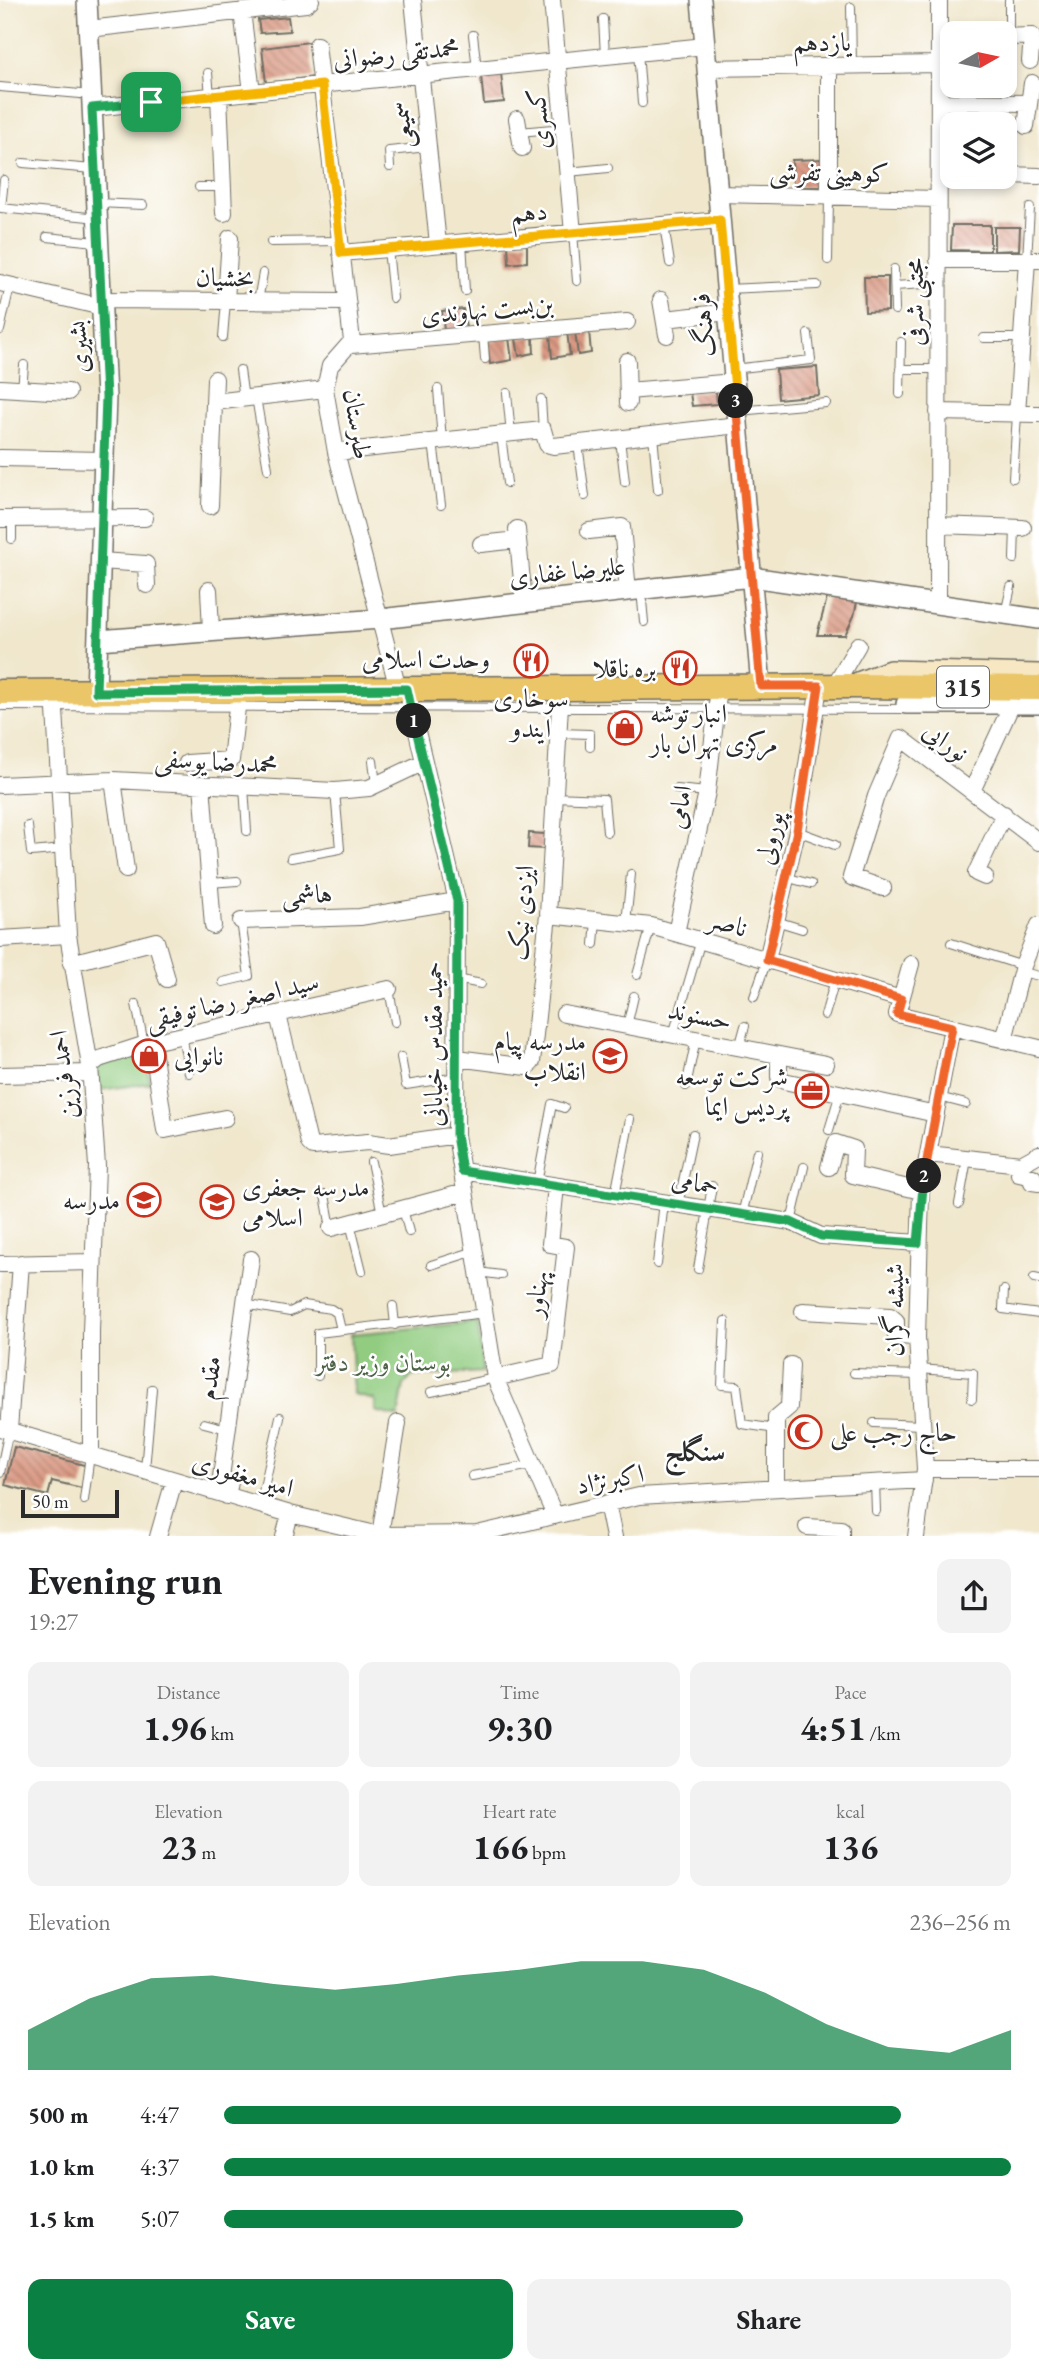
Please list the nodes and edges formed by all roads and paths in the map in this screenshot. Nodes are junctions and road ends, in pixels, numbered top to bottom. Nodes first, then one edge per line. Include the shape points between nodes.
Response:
1 (87, 0) edge
2 (311, 0) edge
3 (413, 0) edge
4 (552, 0) edge
5 (701, 0) edge
6 (939, 0) edge
7 (1009, 0) edge
8 (850, 7) dead end
9 (242, 10) junction
10 (603, 19) dead end
11 (942, 21) edge
12 (1008, 21) edge
13 (89, 29) junction
14 (473, 35) dead end
15 (1017, 37) edge
16 (317, 45) dead end
17 (705, 46) junction
18 (638, 52) junction
19 (605, 56) junction
20 (940, 60) edge
21 (558, 61) junction
22 (1030, 61) dead end
23 (939, 64) junction
24 (852, 65) junction
25 (829, 66) junction
26 (707, 68) junction
27 (477, 69) junction
28 (208, 73) dead end
29 (421, 75) junction
30 (1032, 83) dead end
31 (322, 85) junction
32 (0, 87) edge
33 (253, 92) junction
34 (215, 96) junction
35 (92, 102) junction
36 (939, 102) junction
37 (642, 103) dead end
38 (1029, 103) junction
39 (940, 114) edge
40 (1027, 126) dead end
41 (564, 128) junction
42 (519, 133) dead end
43 (428, 147) junction
44 (23, 163) dead end
45 (390, 167) dead end
46 (608, 168) dead end
47 (95, 169) junction
48 (568, 172) junction
49 (1017, 175) edge
50 (1039, 176) edge
51 (4, 180) dead end
52 (199, 187) dead end
53 (223, 187) junction
54 (941, 189) edge
55 (718, 194) junction
56 (829, 197) junction
57 (938, 200) junction
58 (143, 205) dead end
59 (1030, 208) dead end
60 (97, 211) junction
61 (224, 213) dead end
62 (720, 220) junction
63 (664, 225) junction
64 (573, 233) junction
65 (47, 237) dead end
66 (230, 238) dead end
67 (271, 242) dead end
68 (461, 242) junction
69 (99, 243) junction
70 (438, 244) junction
71 (341, 247) junction
72 (388, 249) junction
73 (828, 260) dead end
74 (938, 260) junction
75 (1033, 260) edge
76 (670, 263) dead end
77 (894, 269) dead end
78 (263, 273) dead end
79 (577, 281) dead end
80 (938, 284) junction
81 (5, 285) edge
82 (817, 285) dead end
83 (895, 286) junction
84 (726, 289) junction
85 (465, 291) dead end
86 (393, 298) dead end
87 (662, 300) dead end
88 (226, 301) junction
89 (258, 301) junction
90 (347, 302) junction
91 (102, 304) junction
92 (895, 310) dead end
93 (728, 312) junction
94 (627, 322) dead end
95 (0, 330) edge
96 (483, 334) junction
97 (808, 334) dead end
98 (223, 337) dead end
99 (984, 338) dead end
100 (1022, 338) junction
101 (901, 342) dead end
102 (351, 345) junction
103 (485, 359) dead end
104 (627, 361) dead end
105 (24, 365) dead end
106 (900, 369) junction
107 (938, 369) junction
108 (240, 370) dead end
109 (734, 376) junction
110 (215, 379) dead end
111 (0, 388) edge
112 (325, 389) junction
113 (22, 390) junction
114 (438, 390) dead end
115 (68, 392) dead end
116 (507, 393) dead end
117 (900, 394) dead end
118 (250, 398) junction
119 (541, 398) dead end
120 (215, 402) junction
121 (826, 402) dead end
122 (938, 412) junction
123 (1017, 414) junction
124 (1039, 414) edge
125 (737, 418) junction
126 (506, 434) junction
127 (653, 435) junction
128 (545, 437) junction
129 (620, 439) junction
130 (438, 441) junction
131 (578, 444) junction
132 (336, 453) junction
133 (0, 458) edge
134 (104, 460) junction
135 (268, 469) dead end
136 (1013, 478) dead end
137 (625, 482) dead end
138 (507, 483) dead end
139 (658, 490) dead end
140 (585, 496) dead end
141 (441, 505) dead end
142 (210, 506) dead end
143 (145, 518) dead end
144 (6, 519) edge
145 (102, 519) junction
146 (938, 525) junction
147 (1019, 528) joint
148 (589, 531) dead end
149 (12, 538) dead end
150 (481, 544) dead end
151 (1014, 559) dead end
152 (100, 561) junction
153 (751, 577) junction
154 (148, 585) dead end
155 (1011, 587) dead end
156 (209, 590) dead end
157 (635, 590) junction
158 (524, 603) junction
159 (938, 604) junction
160 (1005, 614) junction
161 (380, 619) junction
162 (1039, 619) edge
163 (644, 622) dead end
164 (211, 630) junction
165 (98, 640) junction
166 (858, 645) dead end
167 (1039, 675) edge
168 (761, 686) junction
169 (1039, 688) edge
170 (0, 692) edge
171 (96, 692) junction
172 (830, 692) junction
173 (405, 695) junction
174 (561, 698) junction
175 (718, 698) junction
176 (55, 699) junction
177 (239, 699) junction
178 (906, 704) dead end
179 (1039, 704) edge
180 (0, 706) edge
181 (1010, 707) junction
182 (1039, 710) edge
183 (559, 733) junction
184 (590, 747) dead end
185 (373, 761) dead end
186 (424, 762) junction
187 (187, 763) dead end
188 (113, 780) junction
189 (60, 782) junction
190 (202, 784) junction
191 (376, 784) junction
192 (0, 785) edge
193 (244, 787) junction
194 (677, 789) dead end
195 (335, 791) junction
196 (972, 791) junction
197 (707, 792) junction
198 (554, 797) junction
199 (1004, 814) junction
200 (28, 826) dead end
201 (247, 831) dead end
202 (607, 831) dead end
203 (797, 831) junction
204 (1039, 842) edge
205 (835, 845) dead end
206 (64, 849) junction
207 (291, 858) dead end
208 (126, 870) dead end
209 (631, 874) dead end
210 (785, 877) junction
211 (985, 877) dead end
212 (237, 881) dead end
213 (210, 883) junction
214 (811, 884) dead end
215 (883, 888) dead end
216 (457, 901) junction
217 (548, 915) junction
218 (596, 920) junction
219 (241, 921) joint
220 (776, 921) junction
221 (626, 923) junction
222 (1039, 925) edge
223 (213, 926) dead end
224 (651, 926) junction
225 (802, 929) dead end
226 (676, 933) junction
227 (68, 935) junction
228 (0, 939) edge
229 (701, 940) junction
230 (951, 943) dead end
231 (594, 944) dead end
232 (767, 960) junction
233 (71, 963) junction
234 (911, 964) dead end
235 (1022, 969) junction
236 (637, 975) dead end
237 (1039, 976) edge
238 (167, 979) dead end
239 (457, 979) junction
240 (835, 980) junction
241 (223, 982) dead end
242 (481, 984) dead end
243 (389, 989) joint
244 (634, 996) dead end
245 (754, 997) dead end
246 (901, 999) junction
247 (136, 1004) dead end
248 (564, 1014) dead end
249 (278, 1015) junction
250 (825, 1015) dead end
251 (395, 1022) dead end
252 (627, 1026) junction
253 (746, 1026) dead end
254 (952, 1027) junction
255 (182, 1035) junction
256 (673, 1035) junction
257 (696, 1039) junction
258 (1004, 1040) junction
259 (148, 1043) junction
260 (739, 1048) junction
261 (1039, 1048) edge
262 (779, 1055) junction
263 (401, 1057) dead end
264 (457, 1058) junction
265 (826, 1064) dead end
266 (89, 1070) junction
267 (189, 1073) dead end
268 (0, 1074) edge
269 (457, 1077) junction
270 (686, 1086) dead end
271 (839, 1093) junction
272 (939, 1097) junction
273 (966, 1104) dead end
274 (564, 1108) dead end
275 (936, 1114) junction
276 (225, 1118) dead end
277 (630, 1119) dead end
278 (830, 1130) dead end
279 (693, 1134) dead end
280 (456, 1135) junction
281 (757, 1152) dead end
282 (928, 1154) junction
283 (1039, 1154) edge
284 (967, 1159) junction
285 (371, 1162) dead end
286 (1021, 1164) junction
287 (804, 1167) dead end
288 (829, 1167) dead end
289 (462, 1171) junction
290 (537, 1183) junction
291 (1039, 1183) edge
292 (556, 1186) junction
293 (712, 1186) dead end
294 (921, 1191) junction
295 (465, 1192) junction
296 (325, 1195) dead end
297 (615, 1195) junction
298 (671, 1203) junction
299 (959, 1204) dead end
300 (403, 1209) junction
301 (708, 1209) junction
302 (382, 1214) junction
303 (742, 1214) junction
304 (791, 1222) junction
305 (350, 1223) junction
306 (331, 1228) joint
307 (409, 1232) dead end
308 (918, 1243) junction
309 (475, 1251) junction
310 (251, 1259) dead end
311 (92, 1262) junction
312 (21, 1263) junction
313 (0, 1264) edge
314 (657, 1264) dead end
315 (430, 1265) dead end
316 (698, 1269) dead end
317 (362, 1270) dead end
318 (478, 1272) junction
319 (501, 1275) dead end
320 (1004, 1290) dead end
321 (244, 1304) junction
322 (393, 1306) dead end
323 (803, 1311) dead end
324 (485, 1313) junction
325 (1039, 1314) edge
326 (724, 1321) dead end
327 (395, 1325) junction
328 (341, 1330) junction
329 (917, 1337) junction
330 (791, 1365) dead end
331 (919, 1372) junction
332 (854, 1373) dead end
333 (318, 1376) dead end
334 (495, 1378) junction
335 (152, 1389) dead end
336 (431, 1392) dead end
337 (972, 1399) dead end
338 (279, 1417) dead end
339 (204, 1423) dead end
340 (398, 1423) dead end
341 (874, 1423) dead end
342 (922, 1425) junction
343 (5, 1429) edge
344 (227, 1429) junction
345 (776, 1429) junction
346 (91, 1453) junction
347 (532, 1465) junction
348 (1039, 1469) edge
349 (145, 1470) junction
350 (0, 1473) edge
351 (925, 1474) junction
352 (472, 1476) dead end
353 (174, 1480) junction
354 (875, 1482) junction
355 (776, 1488) junction
356 (227, 1496) junction
357 (83, 1500) dead end
358 (607, 1503) junction
359 (260, 1505) junction
360 (876, 1511) dead end
361 (290, 1514) junction
362 (555, 1516) junction
363 (807, 1527) dead end
364 (380, 1535) edge
365 (477, 1535) edge
366 (158, 1536) edge
367 (284, 1536) edge
368 (614, 1536) edge
369 (841, 1536) edge
370 (916, 1536) edge

1 - 13 street, بشیری
2 - 9 street
3 - 29 street, سمیعی
4 - 21 street, کسری
5 - 17 street, فرهنگ
6 - 11 street, مجتبی شرفی
7 - 12 lane
8 - 24 lane
9 - 13 street
9 - 33 street
10 - 19 lane
13 - 35 street, بشیری
14 - 27 lane
15 - 22 street via 1032,36
16 - 31 street
17 - 18 street, محمدتقی رضوانی
17 - 26 street, فرهنگ
18 - 19 street, محمدتقی رضوانی
18 - 37 lane
19 - 21 street, محمدتقی رضوانی
20 - 23 street, مجتبی شرفی
21 - 27 street, محمدتقی رضوانی
21 - 41 street, کسری
23 - 24 street, یازدهم
23 - 36 street, مجتبی شرفی
24 - 25 street, یازدهم
25 - 26 street, یازدهم
25 - 56 street
26 - 55 street, فرهنگ
27 - 29 street, محمدتقی رضوانی
28 - 34 lane
29 - 31 street, محمدتقی رضوانی
29 - 43 street, سمیعی
30 - 38 street
31 - 33 street, محمدتقی رضوانی
31 - 71 street
32 - 35 lane
33 - 34 street, محمدتقی رضوانی
34 - 35 street, محمدتقی رضوانی
34 - 53 street
35 - 47 street, بشیری
36 - 38 street
36 - 39 street, مجتبی شرفی
38 - 40 street
41 - 42 lane
41 - 48 street, کسری
43 - 45 lane via 389,151
43 - 70 street, سمیعی
44 - 47 lane
46 - 48 lane
47 - 60 street, بشیری
48 - 64 street, کسری
49 - 50 street
51 - 60 lane via 1,208
52 - 53 lane
53 - 61 street
54 - 57 street, مجتبی شرفی
55 - 56 street, کوهینی تفرشی
55 - 62 street, فرهنگ
56 - 57 street, کوهینی تفرشی
56 - 73 lane
57 - 74 street, مجتبی شرفی
58 - 60 lane
59 - 75 lane
60 - 69 street, بشیری
62 - 63 street, دهم
62 - 84 street, فرهنگ
63 - 64 street, دهم
63 - 76 lane
64 - 68 street, دهم
64 - 79 lane
65 - 69 lane
66 - 88 street
67 - 71 lane
68 - 70 street, دهم
68 - 85 lane
69 - 91 street, بشیری
70 - 72 street, دهم
71 - 72 street, دهم
71 - 90 street
72 - 86 lane
74 - 75 street
74 - 80 street, مجتبی شرفی
75 - 100 street
77 - 83 lane
78 - 89 lane
80 - 83 lane
80 - 107 street, مجتبی شرفی
81 - 91 street, بخشیان
81 - 95 lane
82 - 84 lane
83 - 92 lane
84 - 93 street, فرهنگ
87 - 93 street via 666,327
88 - 89 street, بخشیان
88 - 91 street, بخشیان
88 - 98 lane
89 - 90 street, بخشیان
90 - 102 street
91 - 134 street, بشیری
93 - 109 street, فرهنگ
94 - 96 street, بن‌بست نهاوندی
96 - 102 street, بن‌بست نهاوندی
96 - 103 lane
97 - 109 lane via 811,360
99 - 100 lane
100 - 123 street
101 - 106 lane
102 - 112 street, طبرستان via 330,366
104 - 109 street via 628,397
105 - 113 lane
106 - 107 lane
106 - 117 lane
107 - 122 street, مجتبی شرفی
108 - 118 lane
109 - 125 street, فرهنگ
110 - 120 street
111 - 113 street
112 - 118 street
112 - 132 street, طبرستان
113 - 115 street
114 - 130 lane
116 - 126 lane
118 - 120 street
118 - 135 lane
119 - 128 lane
120 - 142 street
121 - 125 lane
122 - 123 street
122 - 146 street, مجتبی شرفی
123 - 124 street
123 - 136 lane
125 - 127 street
125 - 153 street, فرهنگ
126 - 128 street
126 - 130 street
126 - 138 lane
127 - 129 street
127 - 139 lane
128 - 131 street
129 - 131 street
129 - 137 lane
130 - 132 street
130 - 141 lane
131 - 140 lane
132 - 161 street, طبرستان
133 - 134 street
134 - 145 street, بشیری
143 - 145 street
144 - 145 street
144 - 149 lane
145 - 152 street, بشیری
146 - 147 street
146 - 159 street, مجتبی شرفی
147 - 151 lane
148 - 157 street via 622,527
150 - 158 street via 518,534
152 - 154 street via 146,564
152 - 165 street, بشیری
153 - 157 street, علیرضا غفاری
153 - 159 street, علیرضا غفاری
153 - 168 street, فرهنگ
155 - 160 lane
156 - 164 street
157 - 158 street, علیرضا غفاری
157 - 163 lane
158 - 161 street, علیرضا غفاری
159 - 160 street, علیرضا غفاری
160 - 162 street, علیرضا غفاری
161 - 164 street, علیرضا غفاری
161 - 173 street, طبرستان
164 - 165 street, علیرضا غفاری
165 - 171 street, بشیری
166 - 172 street
167 - 172 main road, وحدت اسلامی via 890,671
168 - 172 main road, وحدت اسلامی / 315
168 - 175 main road, وحدت اسلامی / 315
169 - 172 main road, وحدت اسلامی / 315 via 886,687
170 - 176 main road, وحدت اسلامی / 315
171 - 176 main road, وحدت اسلامی / 315
171 - 177 main road, وحدت اسلامی / 315
172 - 175 lane
172 - 181 lane
172 - 203 street, پورولی
173 - 174 main road, وحدت اسلامی / 315
173 - 177 main road, وحدت اسلامی / 315
173 - 186 street, حمید مقدس خیابانی
174 - 175 main road, وحدت اسلامی / 315
174 - 183 street, ایزدی نیک
175 - 197 street, امامی
176 - 177 lane
176 - 180 lane
176 - 189 street, احمد فرزین
177 - 187 street via 231,760
178 - 181 street
179 - 181 street
181 - 182 lane
181 - 196 street
183 - 184 lane via 590,734
183 - 198 street, ایزدی نیک
185 - 191 lane
186 - 191 street, محمدرضا یوسفی
186 - 216 street, حمید مقدس خیابانی
188 - 189 street, محمدرضا یوسفی
188 - 190 street, محمدرضا یوسفی
188 - 208 street
189 - 192 street, محمدرضا یوسفی
189 - 206 street, احمد فرزین
190 - 193 street, محمدرضا یوسفی
190 - 213 street
191 - 195 street, محمدرضا یوسفی
193 - 195 street, محمدرضا یوسفی
193 - 201 lane
194 - 197 lane
195 - 207 lane via 340,849
196 - 199 street, نورایی
196 - 215 street, نورایی via 901,738 876,796 851,877
197 - 226 street, امامی
198 - 202 lane via 604,799
198 - 217 street, ایزدی نیک
199 - 204 street, نورایی
199 - 211 street via 976,873
200 - 206 lane via 31,852
203 - 205 lane
203 - 210 street, پورولی
206 - 227 street, احمد فرزین
209 - 221 lane
210 - 214 lane
210 - 220 street, پورولی
212 - 213 lane
213 - 223 street
216 - 219 street, هاشمی via 360,917
216 - 239 street, حمید مقدس خیابانی
217 - 218 street, ناصر
217 - 264 street, ایزدی نیک via 530,1066
218 - 221 street, ناصر
218 - 231 lane
219 - 241 lane, هاشمی via 249,976
220 - 225 lane
220 - 232 street, پورولی
221 - 224 street, ناصر
222 - 235 street
224 - 226 street, ناصر
224 - 236 lane
226 - 229 street, ناصر
227 - 228 street
227 - 233 street, احمد فرزین
229 - 232 street, ناصر
229 - 256 lane
230 - 235 lane
232 - 240 street, ناصر
232 - 245 lane, پورولی
233 - 238 street via 156,942
233 - 266 street, احمد فرزین
234 - 246 street
235 - 237 lane
235 - 258 street
239 - 242 lane
239 - 264 street, حمید مقدس خیابانی
240 - 246 street, ناصر
240 - 250 lane
243 - 249 street, سید اصغر رضا توفیقی
243 - 251 lane
244 - 252 lane
246 - 254 street via 897,1014
247 - 259 lane
248 - 252 street, حسنوند
249 - 255 street, سید اصغر رضا توفیقی
249 - 280 street via 313,1147 368,1142 389,1145
252 - 256 street, حسنوند
253 - 260 lane
254 - 258 street
254 - 272 street, شیشه گران
255 - 259 street, سید اصغر رضا توفیقی
255 - 267 lane
256 - 257 street, حسنوند
257 - 260 street, حسنوند
257 - 270 lane
258 - 261 street
259 - 266 street, سید اصغر رضا توفیقی via 99,1059
259 - 276 street via 165,1130
260 - 262 street, حسنوند
262 - 265 street, حسنوند
262 - 271 street via 780,1079
263 - 269 lane via 406,1085
264 - 269 street, حمید مقدس خیابانی
266 - 268 street
266 - 311 street, احمد فرزین via 97,1166
269 - 280 street, حمید مقدس خیابانی
271 - 275 street
271 - 278 lane
272 - 273 lane
272 - 275 street, شیشه گران
274 - 290 lane via 552,1104
275 - 282 street, شیشه گران
277 - 297 lane
279 - 298 lane
280 - 289 street, حمید مقدس خیابانی
281 - 303 lane
282 - 284 street
282 - 294 street, شیشه گران
283 - 286 street
284 - 286 street
284 - 299 lane
285 - 302 lane
286 - 291 street via 1019,1174
287 - 304 lane
288 - 294 street via 836,1143 854,1149 853,1175
289 - 290 street, حمامی
289 - 295 street, حمید مقدس خیابانی
290 - 292 street, حمامی
292 - 297 street, حمامی
292 - 334 street, پهناور via 550,1244 566,1247 552,1365
293 - 301 lane
294 - 308 street, شیشه گران
295 - 300 street
295 - 309 street, حمید مقدس خیابانی
296 - 306 lane
297 - 298 street, حمامی
298 - 301 street, حمامی
298 - 314 lane
300 - 302 street
300 - 307 lane
301 - 303 street, حمامی
301 - 316 lane
302 - 305 street
303 - 304 street, حمامی
304 - 308 street, حمامی via 821,1236
305 - 306 street
305 - 317 lane
308 - 329 street, شیشه گران
309 - 315 lane
309 - 318 street, حمید مقدس خیابانی
310 - 321 street, مقدم
311 - 312 street
311 - 346 street, احمد فرزین
312 - 313 street
312 - 343 street
318 - 319 lane
318 - 324 street, حمید مقدس خیابانی
320 - 325 lane via 1003,1309
321 - 328 lane via 290,1312 302,1306 334,1310
321 - 344 street, مقدم
322 - 327 lane
323 - 329 street via 890,1316 896,1321 896,1336
324 - 327 lane
324 - 334 street, حمید مقدس خیابانی
326 - 345 lane via 722,1385 737,1385 742,1424
327 - 328 lane
328 - 333 lane via 318,1333
329 - 331 street, شیشه گران
330 - 345 street via 789,1407 777,1416
331 - 332 lane
331 - 337 lane via 972,1373
331 - 342 street, شیشه گران
334 - 336 lane
334 - 347 street, حمید مقدس خیابانی
335 - 349 lane
338 - 359 lane
339 - 344 lane
340 - 364 street
341 - 342 lane
342 - 351 street, شیشه گران
343 - 346 street, امیر مغفوری
343 - 350 lane
344 - 356 street, مقدم via 220,1477 230,1482
345 - 355 street
346 - 349 street, امیر مغفوری
346 - 357 lane
347 - 352 lane
347 - 362 street, حمید مقدس خیابانی
348 - 351 street, اکبرنژاد
349 - 353 street, امیر مغفوری
351 - 354 street, اکبرنژاد
351 - 370 street, شیشه گران
353 - 356 street, امیر مغفوری
353 - 366 street
354 - 355 street, اکبرنژاد
354 - 360 lane
355 - 358 street, اکبرنژاد via 639,1496
356 - 359 street, امیر مغفوری
358 - 362 street, اکبرنژاد
358 - 368 street
359 - 361 street, امیر مغفوری
361 - 364 street, امیر مغفوری
361 - 367 street
362 - 365 street, اکبرنژاد
363 - 369 street via 841,1529
364 - 365 street, امیر مغفوری

